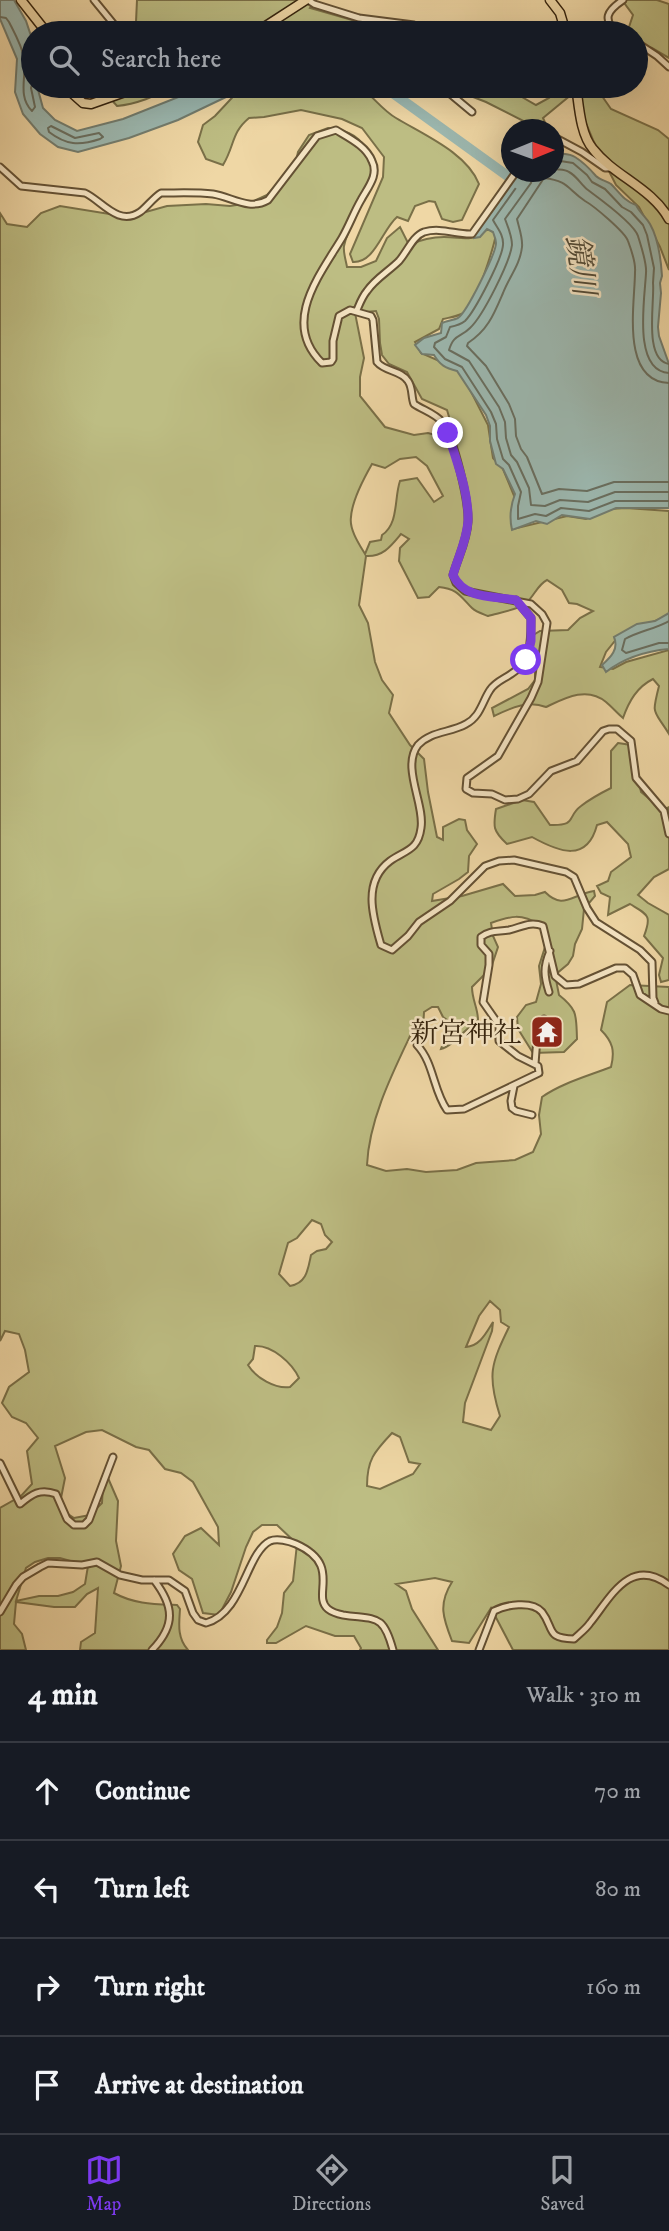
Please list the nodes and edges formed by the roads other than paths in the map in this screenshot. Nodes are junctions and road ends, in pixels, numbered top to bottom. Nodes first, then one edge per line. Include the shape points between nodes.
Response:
1 (21, 0) edge
2 (94, 0) edge
3 (307, 0) edge
4 (550, 0) edge
5 (623, 0) edge
6 (38, 21) edge
7 (111, 21) edge
8 (274, 21) edge
9 (383, 21) edge
10 (562, 21) edge
11 (609, 21) edge
12 (648, 50) edge
13 (669, 67) edge
14 (77, 98) edge
15 (108, 98) edge
16 (455, 98) edge
17 (578, 98) edge
18 (472, 112) dead end
19 (564, 142) edge
20 (0, 167) edge
21 (612, 167) junction
22 (509, 182) edge
23 (669, 219) edge
24 (357, 310) junction
25 (516, 600) junction
26 (669, 834) edge
27 (550, 951) junction
28 (550, 992) dead end
29 (655, 1003) junction
30 (669, 1011) edge
31 (544, 1019) dead end
32 (417, 1045) dead end
33 (535, 1064) junction
34 (514, 1086) junction
35 (532, 1115) dead end
36 (113, 1458) dead end
37 (0, 1463) edge
38 (154, 1580) junction
39 (669, 1585) edge
40 (0, 1612) edge
41 (152, 1650) edge
42 (393, 1650) edge
43 (479, 1650) edge

1 - 6 main road
2 - 7 street
3 - 8 main road
3 - 9 street
4 - 10 main road
5 - 11 street via 609,13
12 - 13 street
14 - 15 main road via 91,104
16 - 18 street
17 - 21 main road via 591,148
19 - 21 street via 605,168
20 - 24 street via 21,186 85,193 117,215 140,212 161,193 217,195 260,204 268,200 317,136 336,130 369,154 375,170 306,305 306,343 322,363 333,359 339,316
21 - 23 main road via 635,183
22 - 24 street via 469,235 448,230 420,233 400,260 369,288
24 - 25 street via 373,320 377,362 404,376 414,404 437,417 448,433 468,512 453,575 456,583 465,592
25 - 26 street via 531,604 547,623 538,682 508,742 498,756 467,778 464,786 473,793 518,799 551,771 578,761 603,731 617,729 631,741 636,778 664,811
25 - 29 street via 531,618 531,641 521,668 496,683 472,721 427,737 417,746 414,783 421,829 413,847 390,861 371,892 381,945 392,950 485,866 514,860 574,877 596,922 652,962
27 - 28 street via 544,975
27 - 29 street via 555,976 566,985 625,968 633,975 640,995
27 - 33 street via 543,926 537,924 493,931 480,939 489,954 483,1002 499,1025 499,1041
29 - 30 street
31 - 33 street via 538,1024
32 - 34 street via 447,1110 464,1109
33 - 34 street via 539,1073
34 - 35 street via 512,1108
36 - 37 street via 83,1525 67,1519 56,1494 48,1491 33,1494 20,1504
38 - 40 street via 120,1575 97,1562 48,1563 23,1577
38 - 41 street via 169,1605 170,1624
38 - 42 street via 177,1584 198,1620 213,1622 237,1595 262,1548 277,1539 293,1542 322,1567 327,1609 377,1620 385,1627
39 - 43 street via 654,1576 622,1583 573,1639 553,1633 535,1608 507,1605 494,1611

